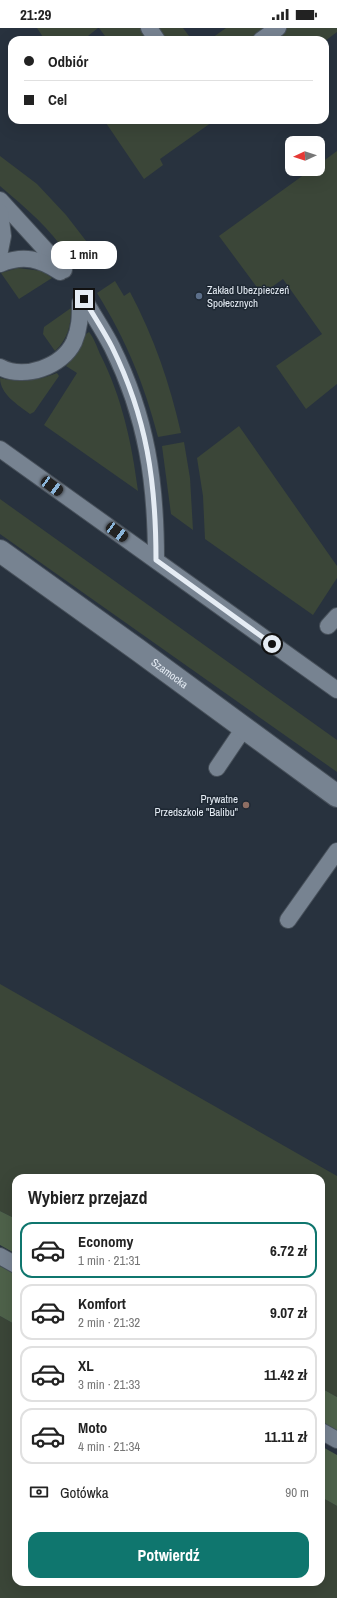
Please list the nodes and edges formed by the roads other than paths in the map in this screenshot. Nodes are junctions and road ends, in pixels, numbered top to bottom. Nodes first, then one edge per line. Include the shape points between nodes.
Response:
1 (278, 28) edge
2 (267, 36) edge
3 (0, 200) edge
4 (0, 212) edge
5 (0, 252) edge
6 (0, 264) edge
7 (0, 367) edge
8 (0, 449) edge
9 (0, 552) edge
10 (156, 560) junction
11 (337, 690) edge
12 (244, 728) junction
13 (217, 768) dead end
14 (337, 796) edge
15 (337, 851) edge
16 (288, 920) dead end
17 (0, 1256) edge
18 (12, 1263) edge
19 (325, 1433) edge
20 (337, 1440) edge

1 - 2 lane
3 - 6 lane via 62,271 45,262 28,258
4 - 5 lane via 3,236
7 - 10 lane via 24,372 44,368 61,358 73,343 80,324 82,301 111,346 137,411 153,480
8 - 10 lane
9 - 12 street, Szamocka
10 - 11 lane
12 - 13 lane
12 - 14 street, Szamocka
15 - 16 lane
17 - 18 lane
19 - 20 lane

